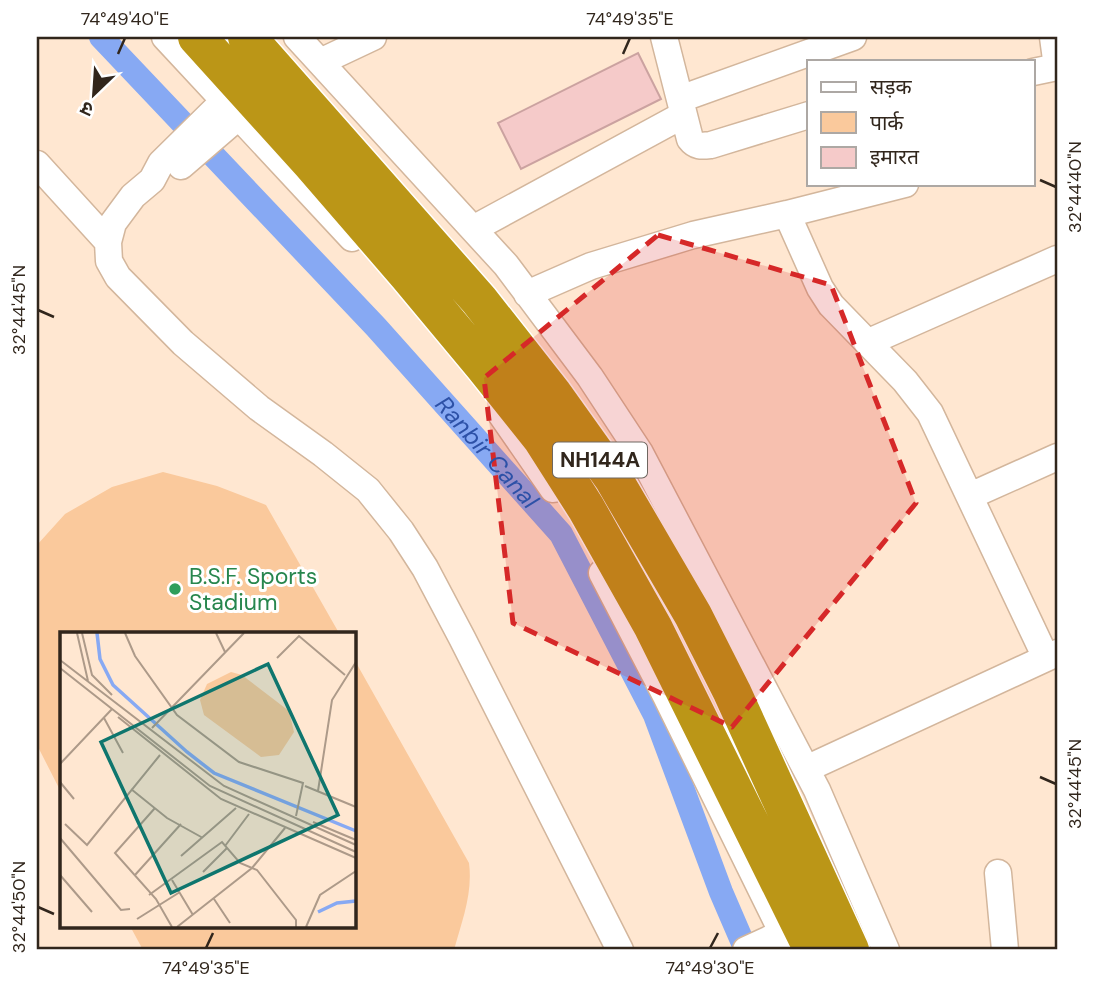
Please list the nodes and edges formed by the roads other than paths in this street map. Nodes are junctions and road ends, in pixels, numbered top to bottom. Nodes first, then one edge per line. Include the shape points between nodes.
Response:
1 (164, 37) edge
2 (197, 37) edge
3 (247, 37) edge
4 (297, 37) edge
5 (373, 37) edge
6 (664, 37) edge
7 (853, 37) edge
8 (1053, 37) edge
9 (320, 62) junction
10 (1057, 67) edge
11 (1034, 72) edge
12 (682, 107) junction
13 (223, 116) junction
14 (807, 116) edge
15 (40, 176) edge
16 (897, 186) edge
17 (787, 214) junction
18 (473, 229) junction
19 (108, 242) junction
20 (1057, 259) edge
21 (527, 294) junction
22 (869, 342) junction
23 (1057, 457) edge
24 (970, 496) junction
25 (1052, 655) edge
26 (806, 769) junction
27 (999, 873) dead end
28 (790, 943) edge
29 (620, 950) edge
30 (746, 950) edge
31 (850, 950) edge
32 (886, 950) edge
33 (1005, 950) edge

1 - 13 street
2 - 28 highway, NH144A via 408,275 542,439 653,627
3 - 31 highway, NH144A via 479,300 613,478 732,692
4 - 9 street
5 - 9 street
6 - 12 street
7 - 12 street
8 - 10 street
9 - 18 street
10 - 11 street
12 - 14 street via 690,139 701,146
12 - 18 street
13 - 19 street via 133,196 113,223
13 - 28 street via 292,172 461,357 576,523
15 - 19 street
16 - 17 street
17 - 21 street via 693,235 591,266
17 - 22 street via 831,306
18 - 21 street
19 - 29 street via 109,261 118,277 183,343 259,408 368,490 401,531 462,638
20 - 22 street
21 - 26 street via 640,453
22 - 24 street via 930,412
23 - 24 street
24 - 25 street
25 - 26 street
26 - 32 street
27 - 33 street
28 - 30 street

